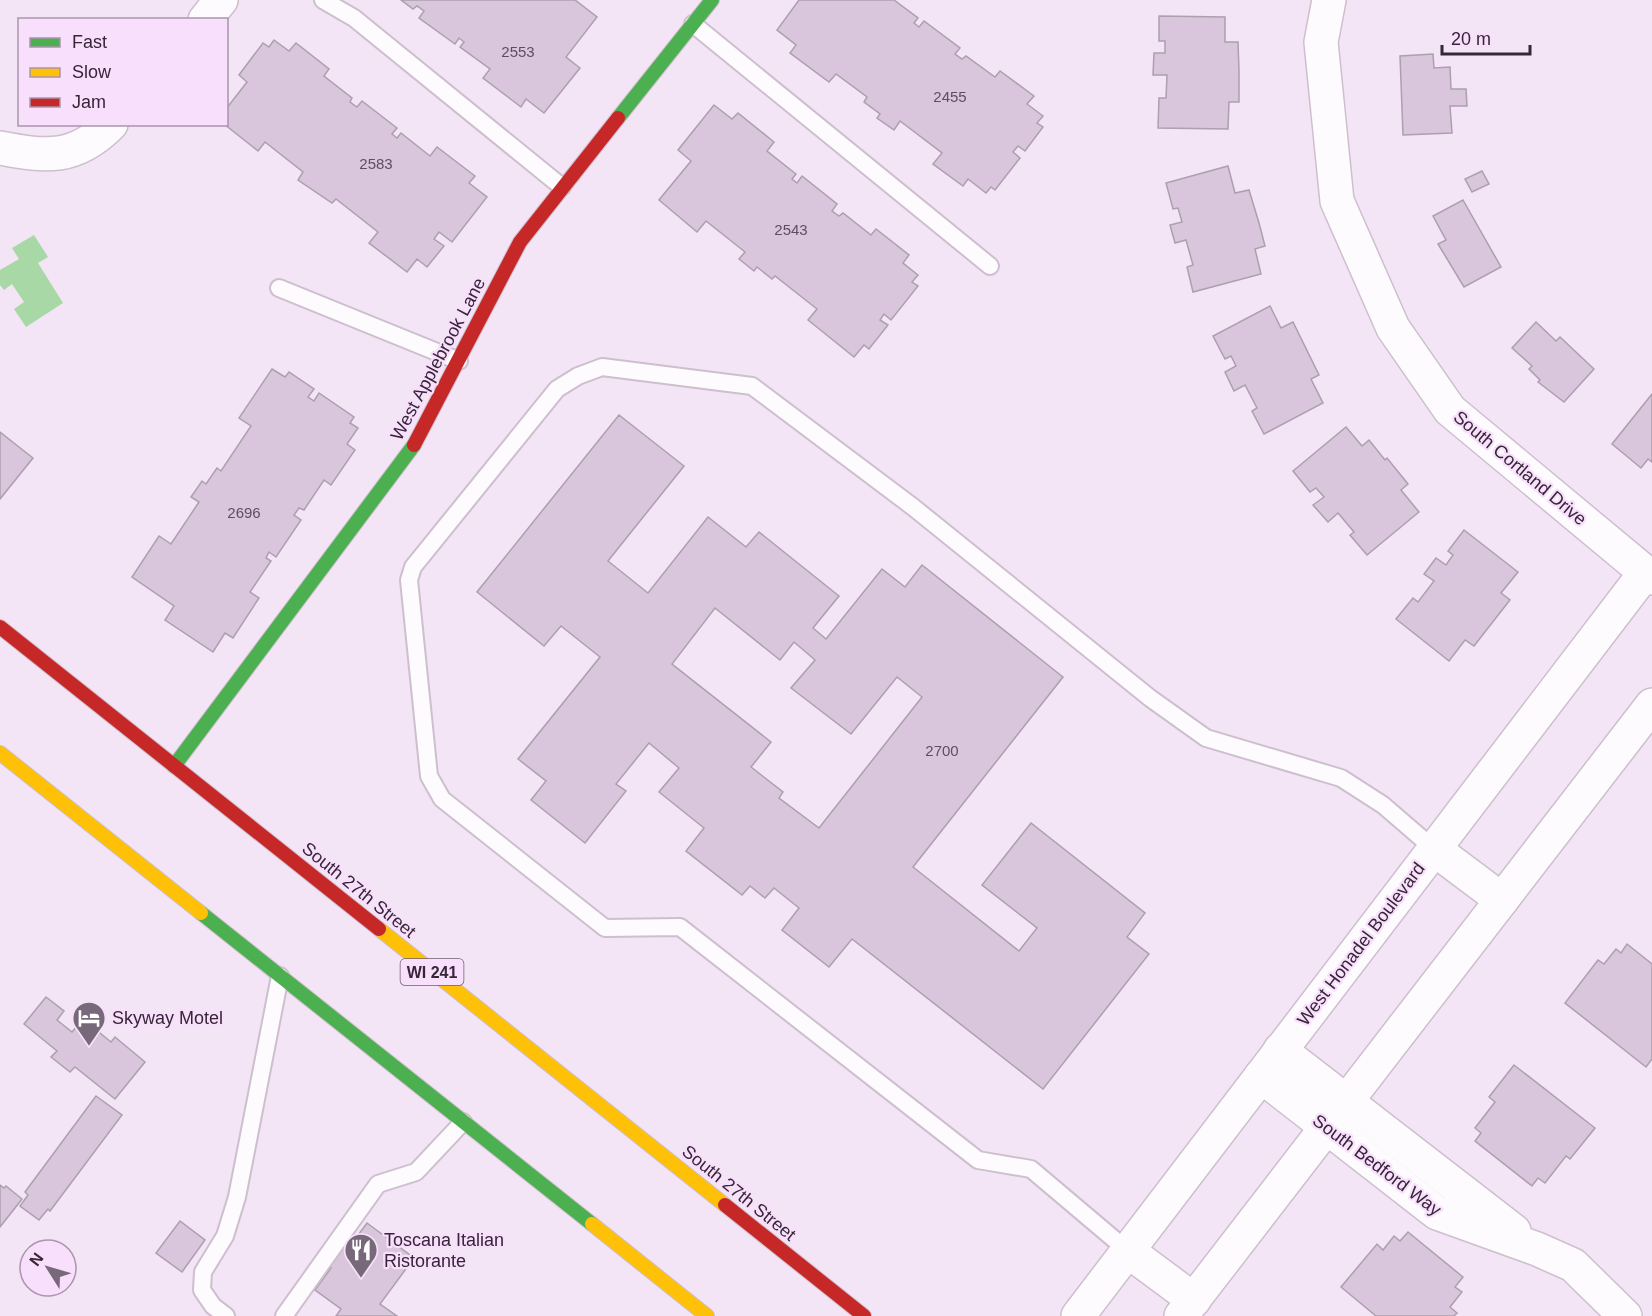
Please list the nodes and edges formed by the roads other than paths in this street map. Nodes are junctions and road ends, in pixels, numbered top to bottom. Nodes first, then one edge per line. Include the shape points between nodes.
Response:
1 (221, 0) edge
2 (323, 0) edge
3 (712, 0) edge
4 (1329, 0) edge
5 (207, 18) edge
6 (693, 24) junction
7 (109, 126) edge
8 (0, 148) edge
9 (562, 187) junction
10 (990, 266) dead end
11 (279, 288) dead end
12 (459, 361) junction
13 (1648, 575) edge
14 (0, 627) edge
15 (1652, 705) edge
16 (0, 753) edge
17 (174, 766) junction
18 (1434, 849) junction
19 (1502, 900) junction
20 (280, 976) junction
21 (1280, 1050) junction
22 (1261, 1076) junction
23 (1346, 1102) junction
24 (463, 1122) junction
25 (1326, 1128) junction
26 (1537, 1249) junction
27 (1128, 1251) junction
28 (1187, 1308) edge
29 (226, 1316) edge
30 (284, 1316) edge
31 (706, 1316) edge
32 (864, 1316) edge
33 (1078, 1316) edge
34 (1625, 1316) edge

1 - 5 street
2 - 9 lane via 354,18
3 - 6 main road, West Applebrook Lane
4 - 13 street, South Cortland Drive via 1321,42 1337,201 1393,328 1450,410
6 - 9 main road, West Applebrook Lane
6 - 10 lane
7 - 8 street via 94,142 69,153 36,155
9 - 12 main road, West Applebrook Lane via 520,242
11 - 12 lane
12 - 17 main road, West Applebrook Lane via 416,442
13 - 18 street, West Honadel Boulevard
14 - 17 main road, South 27th Street / WI 241
15 - 19 street
16 - 20 main road
17 - 32 main road, South 27th Street / WI 241
18 - 19 street
18 - 21 street, West Honadel Boulevard
18 - 27 lane via 1383,805 1341,778 1206,738 1150,698 913,507 752,386 602,367 578,376 557,389 413,567 408,580 429,776 442,799 604,928 680,927 978,1160 1031,1169
19 - 23 street
20 - 24 main road
20 - 29 lane via 237,1197 225,1236 203,1272 202,1290
21 - 22 street, West Honadel Boulevard
21 - 23 street, South Bedford Way
22 - 25 street, South Bedford Way
22 - 27 street, West Honadel Boulevard
23 - 25 street
23 - 26 street, South Bedford Way
24 - 30 lane via 416,1172 378,1184
24 - 31 main road
25 - 26 street, South Bedford Way via 1437,1213
25 - 28 street
26 - 34 street, South Bedford Way via 1573,1265
27 - 28 street
27 - 33 street, West Honadel Boulevard

